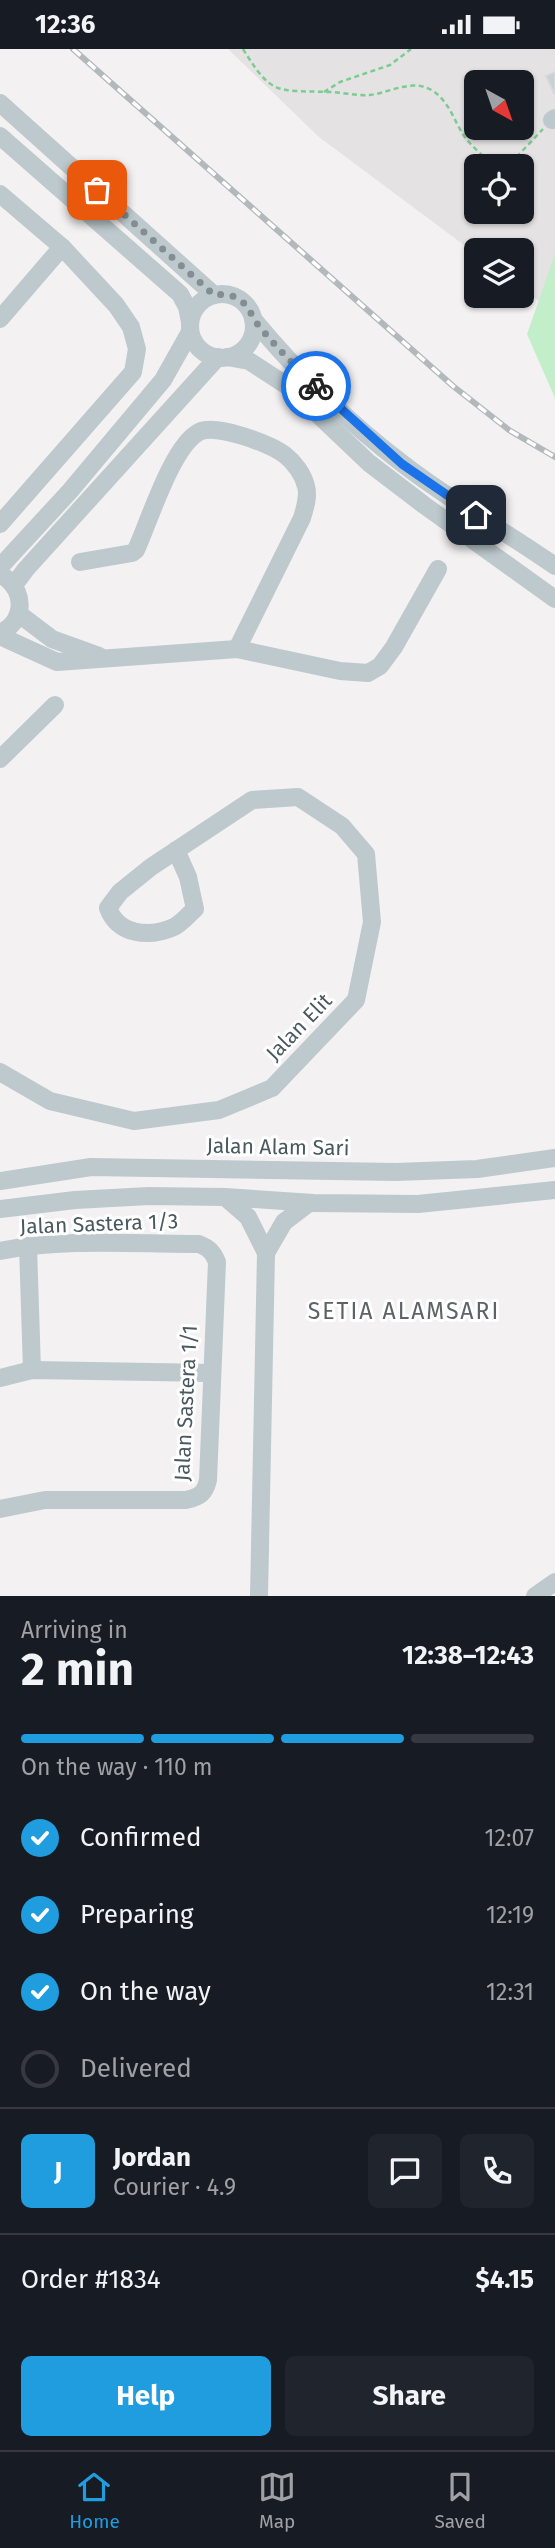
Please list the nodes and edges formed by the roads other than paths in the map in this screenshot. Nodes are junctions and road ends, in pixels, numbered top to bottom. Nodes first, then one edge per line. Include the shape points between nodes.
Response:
1 (0, 103) edge
2 (0, 136) edge
3 (0, 194) edge
4 (62, 247) junction
5 (214, 295) junction
6 (0, 319) edge
7 (253, 319) junction
8 (190, 327) junction
9 (223, 357) junction
10 (0, 524) edge
11 (80, 562) dead end
12 (555, 566) edge
13 (0, 567) edge
14 (438, 569) dead end
15 (7, 580) edge
16 (555, 599) edge
17 (19, 614) junction
18 (0, 634) edge
19 (237, 649) junction
20 (105, 658) junction
21 (55, 705) dead end
22 (0, 759) edge
23 (176, 850) junction
24 (0, 1072) edge
25 (555, 1158) edge
26 (0, 1181) edge
27 (555, 1190) edge
28 (225, 1197) junction
29 (309, 1203) junction
30 (0, 1209) edge
31 (199, 1244) joint
32 (28, 1245) junction
33 (0, 1251) edge
34 (266, 1253) junction
35 (32, 1370) junction
36 (211, 1373) junction
37 (0, 1378) edge
38 (0, 1509) edge
39 (555, 1582) edge
40 (259, 1596) edge
41 (534, 1596) edge

1 - 5 street
2 - 8 street via 180,294
3 - 4 street
4 - 6 street
4 - 10 street via 131,327 137,349 133,372
5 - 7 street via 234,296 250,309
5 - 8 street via 194,310
7 - 9 street via 248,343
7 - 12 street via 279,350 402,464
8 - 9 street via 200,349
8 - 13 street via 163,380
9 - 15 street via 35,559
9 - 16 street via 249,361 289,387 369,463
11 - 19 street via 136,550 169,472 187,440 200,431 215,429 246,437 284,454 296,466 307,498 302,518
14 - 19 street via 394,647 380,666 368,673
15 - 17 street via 20,599
17 - 18 street
17 - 20 street via 52,639
18 - 20 street via 57,662
19 - 20 street
21 - 22 street
23 - 23 street, Jalan Elit via 195,909 177,926 158,932 127,931 112,920 108,908 120,892
23 - 24 street, Jalan Elit via 252,800 298,797 342,826 366,854 372,922 356,1000 272,1088 219,1110 134,1121 50,1101
25 - 26 street, Jalan Alam Sari via 477,1169 396,1172 91,1167
27 - 29 street via 418,1204
28 - 29 street
28 - 30 street via 149,1196
28 - 34 street via 248,1217
29 - 34 street via 284,1222
31 - 32 street, Jalan Sastera 1/3
31 - 36 street, Jalan Sastera 1/1 via 208,1247 217,1262
32 - 33 street, Jalan Sastera 1/3
32 - 35 street
34 - 40 street
35 - 36 street
35 - 37 street
36 - 38 street, Jalan Sastera 1/1 via 208,1480 197,1497 45,1500
39 - 41 street

